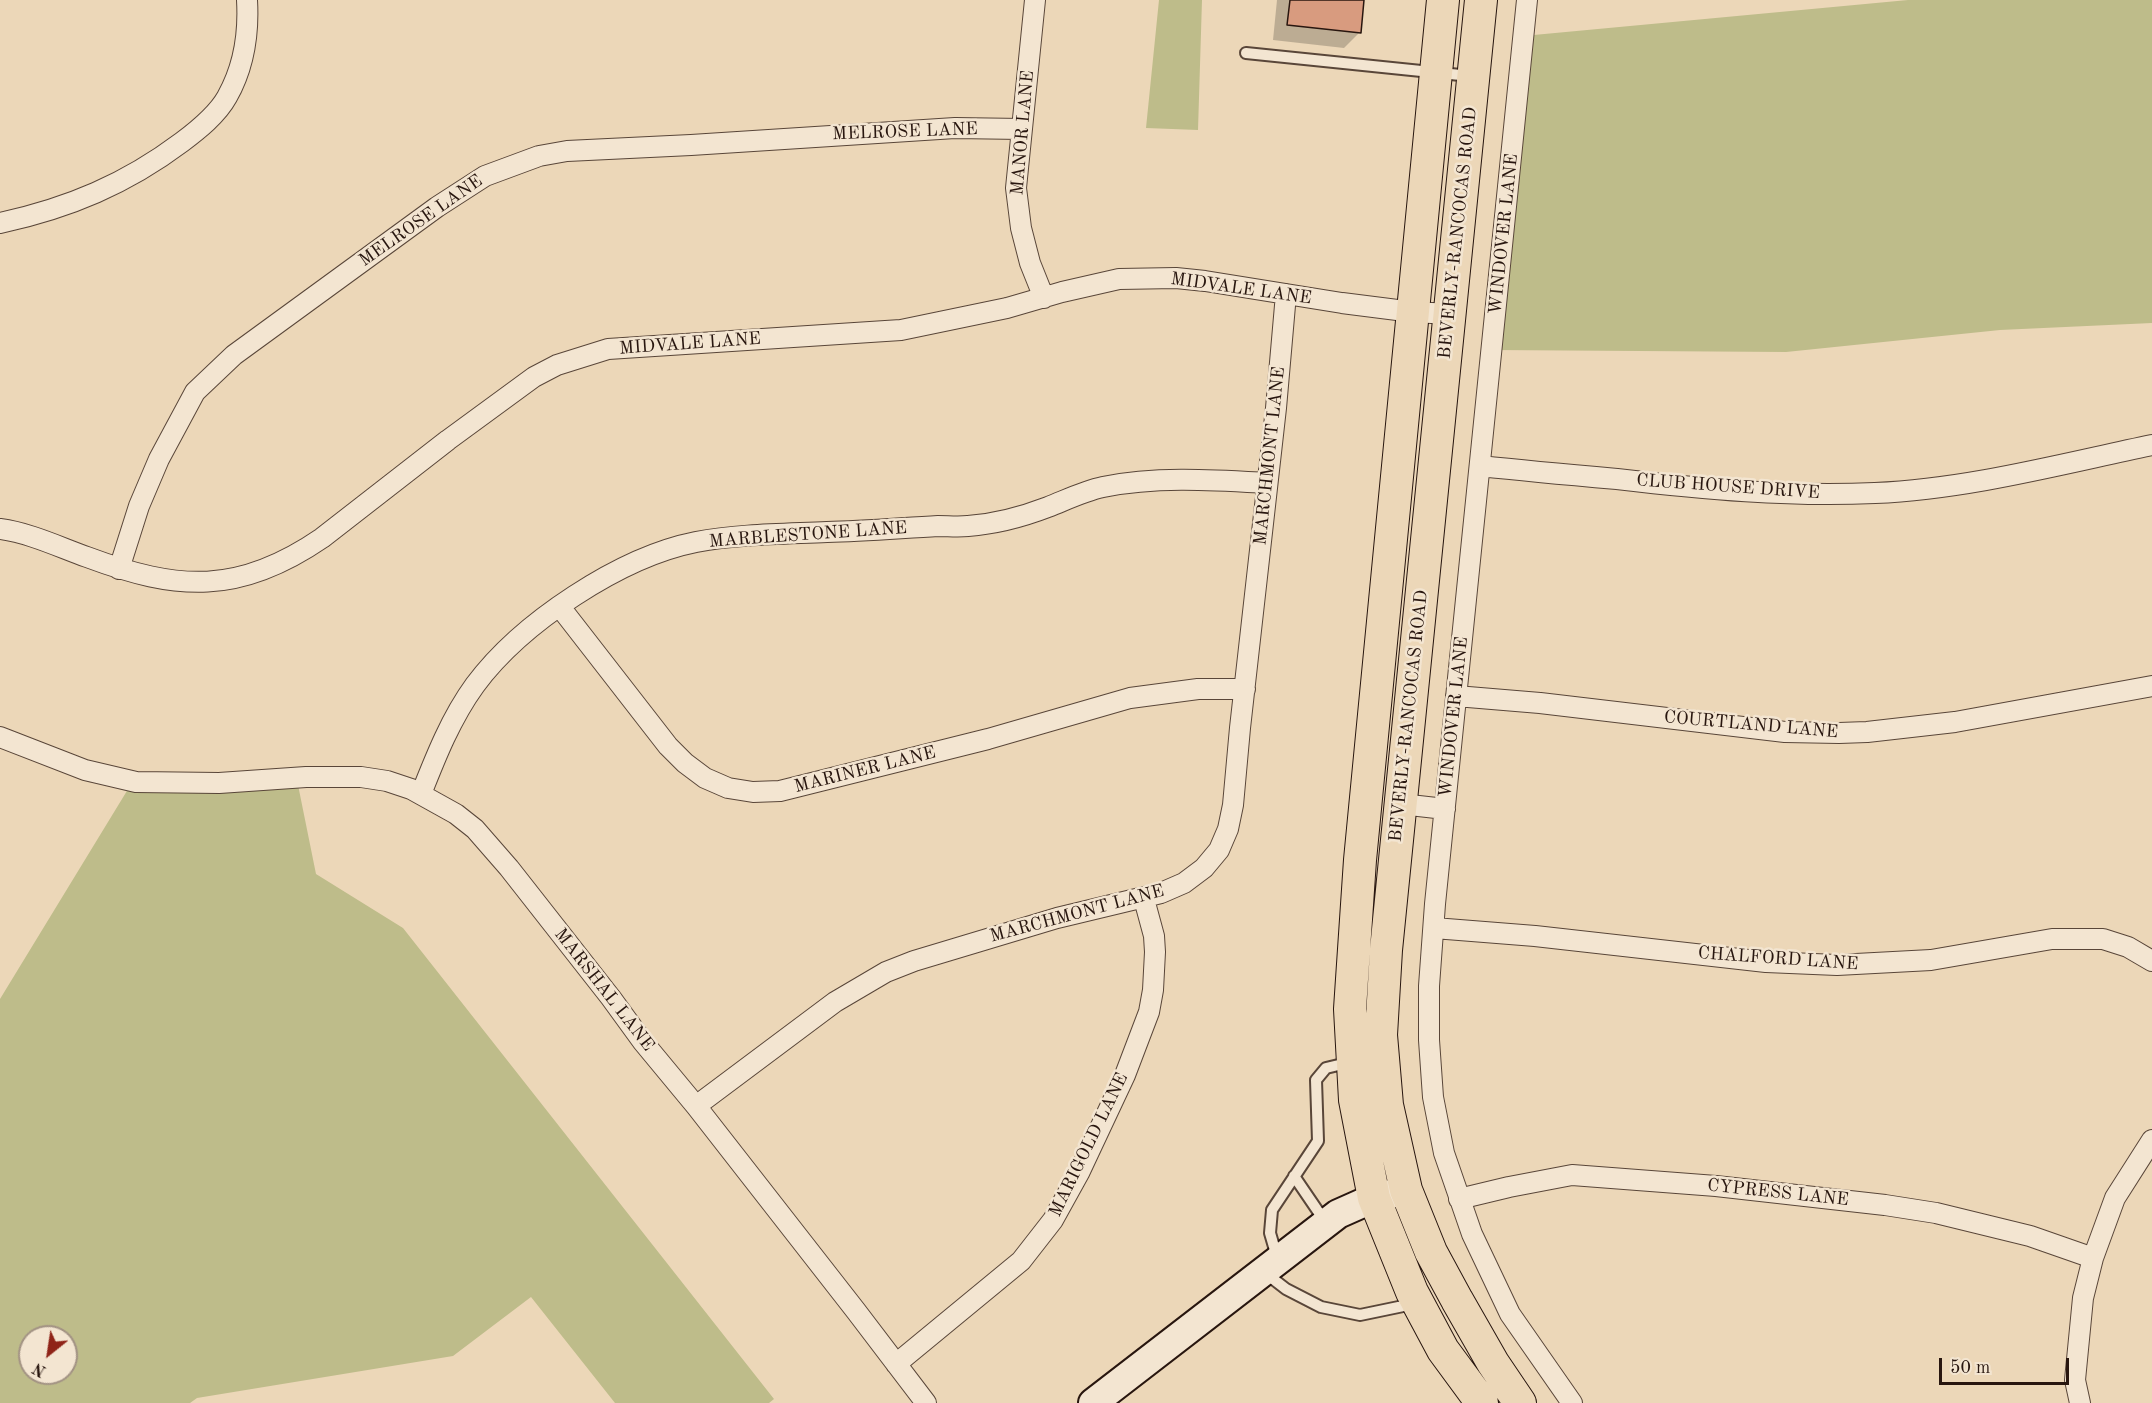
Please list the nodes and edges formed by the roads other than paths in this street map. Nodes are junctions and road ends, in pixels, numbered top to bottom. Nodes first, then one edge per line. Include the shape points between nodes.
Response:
1 (247, 0) edge
2 (1035, 0) edge
3 (1443, 0) edge
4 (1481, 0) edge
5 (1527, 0) edge
6 (1246, 53) dead end
7 (1436, 72) junction
8 (1473, 77) junction
9 (1022, 129) junction
10 (0, 223) edge
11 (1286, 294) junction
12 (1044, 298) junction
13 (1413, 312) junction
14 (1450, 315) junction
15 (2152, 446) edge
16 (1481, 466) junction
17 (1267, 483) junction
18 (0, 529) edge
19 (119, 569) junction
20 (560, 607) junction
21 (1383, 628) junction
22 (2152, 686) edge
23 (1245, 689) junction
24 (1456, 696) junction
25 (0, 737) edge
26 (421, 794) junction
27 (1401, 804) junction
28 (1445, 809) junction
29 (1144, 899) junction
30 (1434, 928) junction
31 (2152, 961) edge
32 (1353, 1062) junction
33 (696, 1106) junction
34 (2152, 1140) edge
35 (1294, 1176) junction
36 (1406, 1191) junction
37 (1374, 1198) junction
38 (1460, 1199) junction
39 (1326, 1223) junction
40 (2092, 1258) junction
41 (1271, 1266) junction
42 (1418, 1303) junction
43 (896, 1364) junction
44 (926, 1403) edge
45 (1093, 1403) edge
46 (1482, 1403) edge
47 (1520, 1403) edge
48 (1572, 1403) edge
49 (2080, 1403) edge

1 - 10 street via 245,43 237,78 210,118 169,152 124,181 101,192
2 - 9 street, MANOR LANE
3 - 7 main road, BEVERLY-RANCOCAS ROAD
4 - 8 main road, BEVERLY-RANCOCAS ROAD
5 - 16 street, WINDOVER LANE
6 - 7 lane
7 - 8 lane
7 - 13 main road, BEVERLY-RANCOCAS ROAD
8 - 14 main road, BEVERLY-RANCOCAS ROAD
9 - 12 street, MANOR LANE via 1017,166 1018,209 1030,263
9 - 19 street, MELROSE LANE via 955,128 577,150 539,156 485,176 234,355 195,392 159,459
11 - 12 street, MIDVALE LANE via 1176,278 1119,279
11 - 13 street, MIDVALE LANE
11 - 17 street, MARCHMONT LANE
12 - 19 street, MIDVALE LANE via 901,330 635,346 581,356 534,377 322,538 262,571 227,580 191,583
13 - 14 street, MIDVALE LANE
13 - 21 main road, BEVERLY-RANCOCAS ROAD
14 - 27 main road, BEVERLY-RANCOCAS ROAD
15 - 16 street, CLUB HOUSE DRIVE via 1905,491 1815,495 1754,493
16 - 24 street, WINDOVER LANE
17 - 20 street, MARBLESTONE LANE via 1128,483 1101,487 1023,516 967,526 756,534 696,542 632,564
17 - 23 street, MARCHMONT LANE
18 - 19 street, MIDVALE LANE
20 - 23 street, MARINER LANE via 685,763 728,788 753,792 780,791 831,779 1130,698 1198,688
20 - 26 street, MARBLESTONE LANE via 507,650 474,687 451,726
21 - 27 main road via 1395,649 1399,672 1389,768 1392,788
21 - 32 main road, BEVERLY-RANCOCAS ROAD via 1360,860 1350,1009
22 - 24 street, COURTLAND LANE via 1945,724 1839,733 1785,732
23 - 29 street, MARCHMONT LANE via 1233,805 1219,849 1204,868 1184,883
24 - 28 street, WINDOVER LANE
25 - 26 street, MARSHAL LANE via 86,770 136,782 361,777 387,781
26 - 33 street, MARSHAL LANE via 456,814 493,847
27 - 28 street
27 - 36 main road, BEVERLY-RANCOCAS ROAD via 1381,1035 1387,1105
28 - 30 street, WINDOVER LANE
29 - 33 street, MARCHMONT LANE via 1057,918 886,972 835,1002
29 - 43 street, MARIGOLD LANE via 1155,952 1149,1012 1125,1075 1079,1173 1053,1220 1022,1261
30 - 31 street, CHALFORD LANE via 1766,962 1837,965 1931,960 2052,939 2103,939
30 - 38 street, WINDOVER LANE via 1428,1013 1432,1097 1444,1153
32 - 35 lane via 1326,1068 1316,1080 1318,1141
32 - 37 main road, BEVERLY-RANCOCAS ROAD via 1355,1100
33 - 43 street, MARSHAL LANE
34 - 40 street via 2115,1198
35 - 39 lane
35 - 41 lane via 1272,1210
36 - 37 street
36 - 47 main road, BEVERLY-RANCOCAS ROAD via 1431,1252
37 - 39 street
37 - 42 main road, BEVERLY-RANCOCAS ROAD
38 - 40 street, CYPRESS LANE via 1572,1175 1716,1186 1936,1213 2030,1236
38 - 48 street, WINDOVER LANE via 1510,1314
39 - 41 street
40 - 49 street via 2083,1298 2075,1380
41 - 42 lane via 1286,1289 1322,1307 1359,1315
41 - 45 street
42 - 46 main road, BEVERLY-RANCOCAS ROAD via 1443,1350
43 - 44 street, MARSHAL LANE

